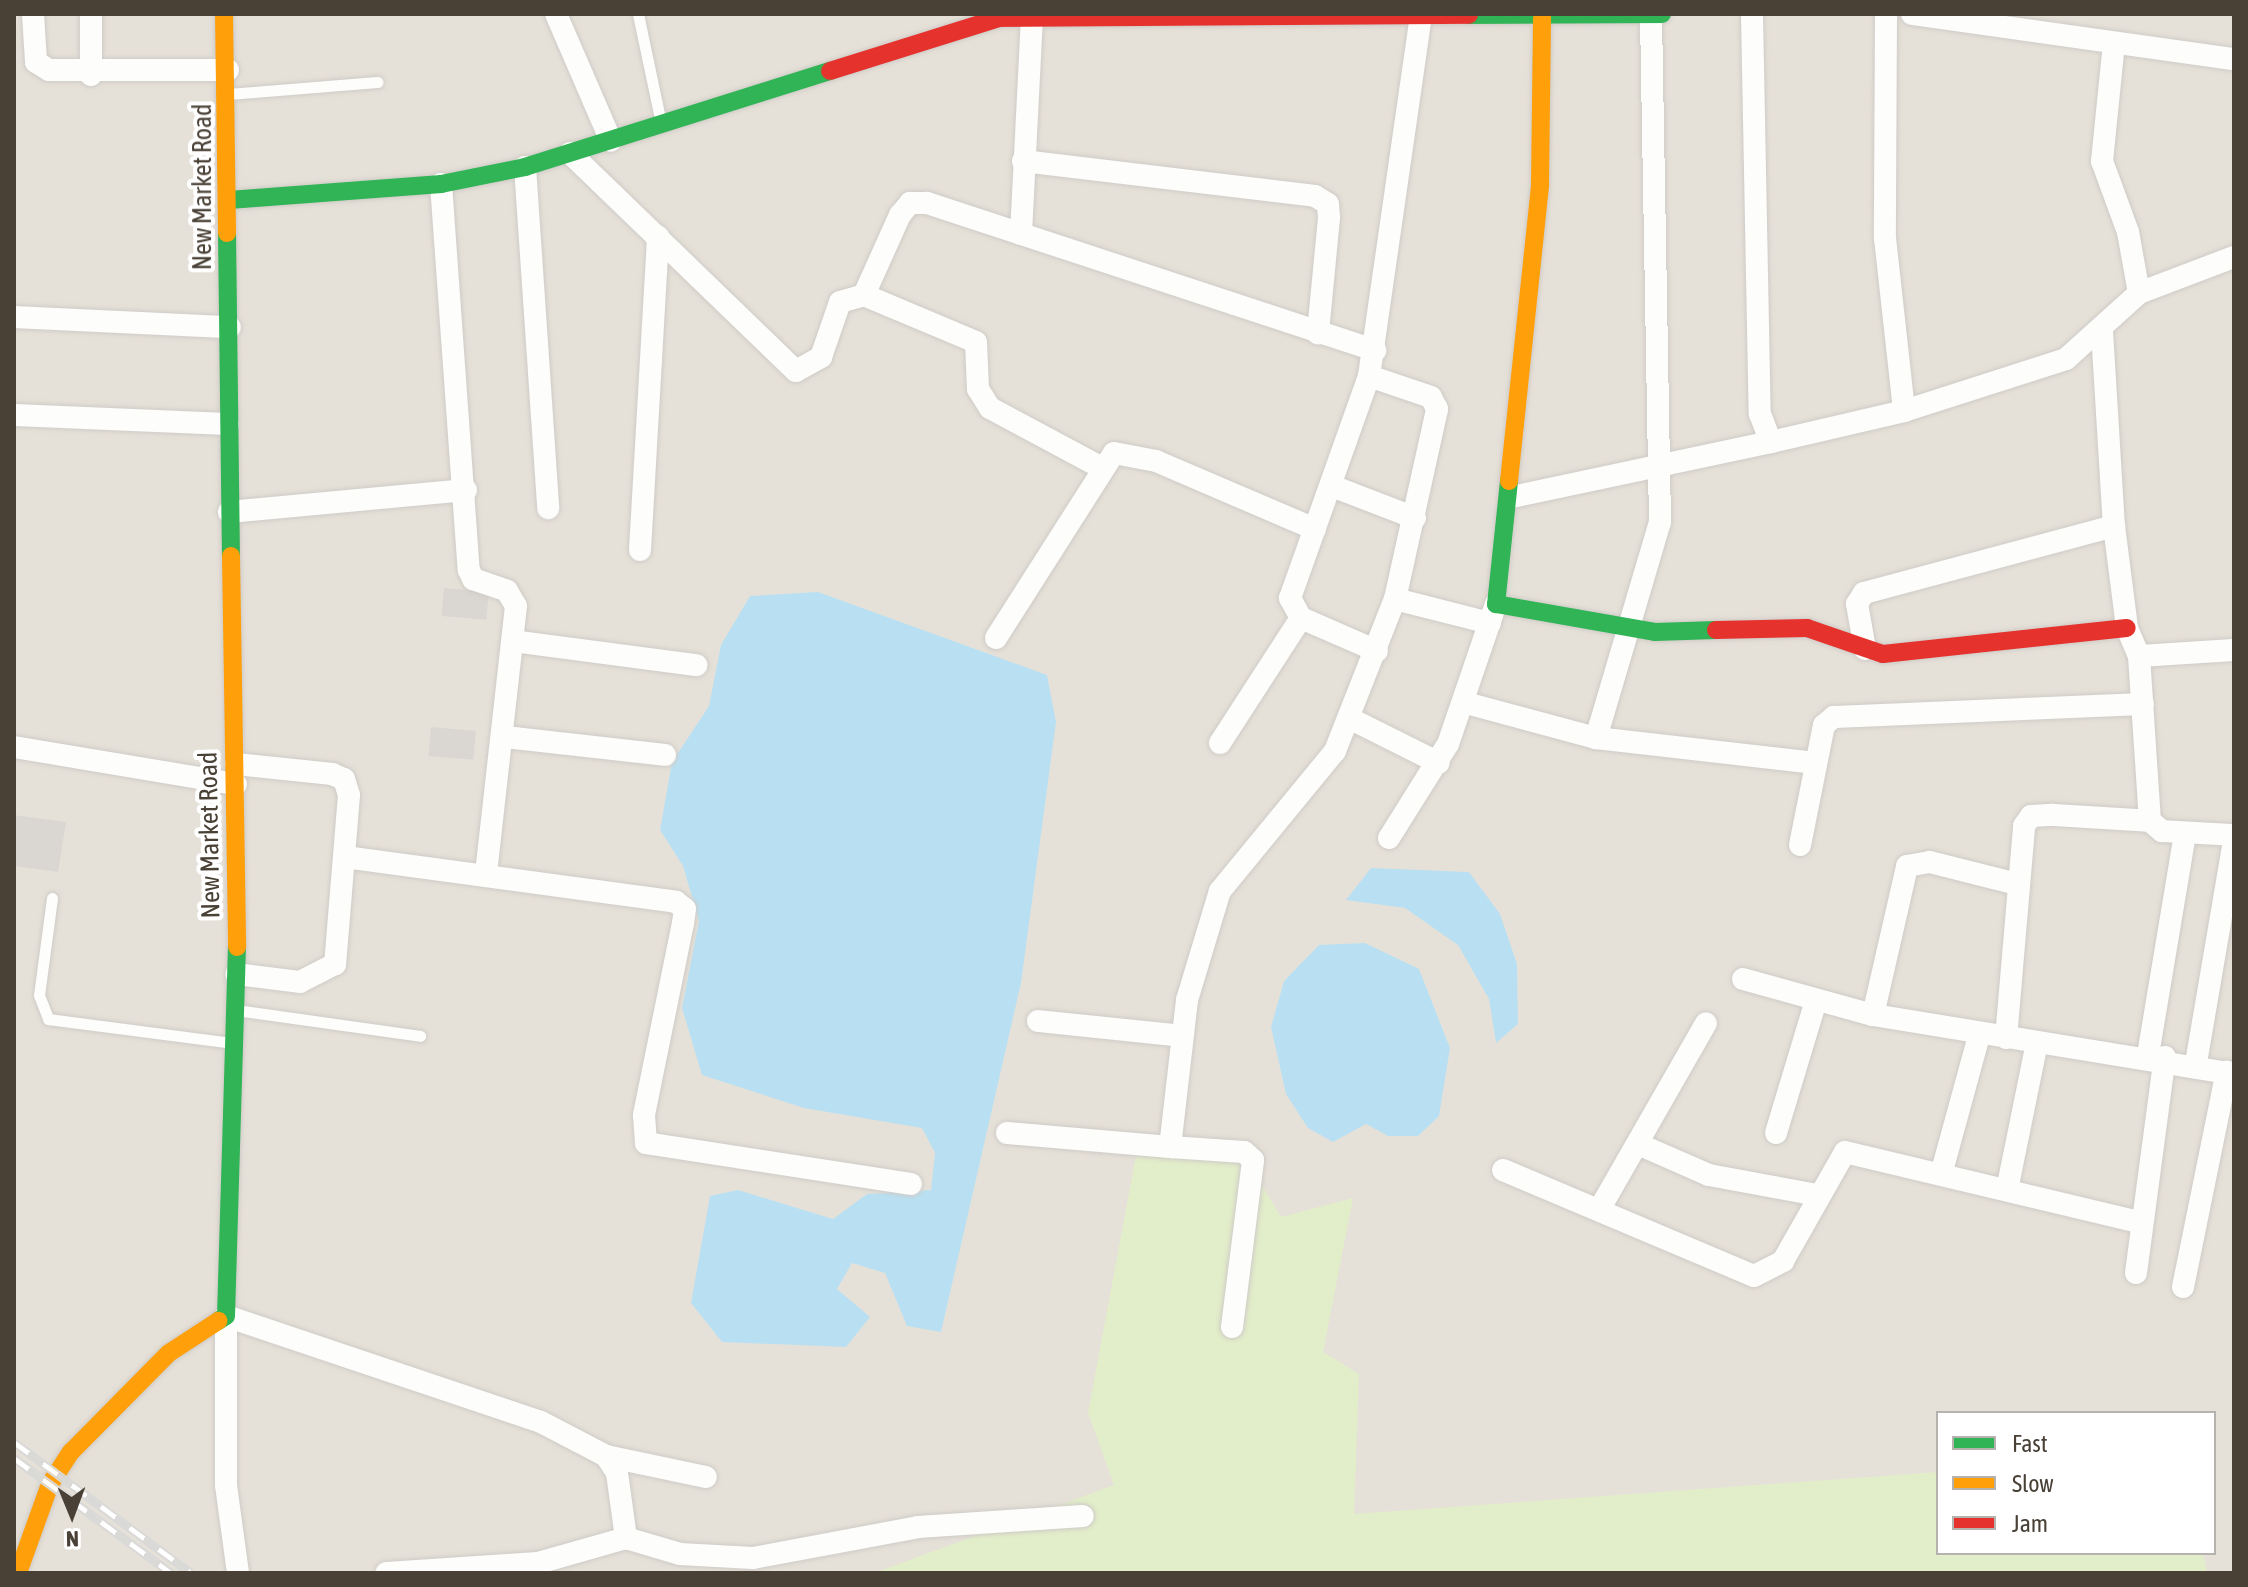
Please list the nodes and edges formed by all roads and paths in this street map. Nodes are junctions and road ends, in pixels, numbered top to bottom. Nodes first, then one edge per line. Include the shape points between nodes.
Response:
1 (33, 14) edge
2 (91, 14) edge
3 (224, 14) edge
4 (556, 14) edge
5 (638, 14) edge
6 (1056, 14) edge
7 (1662, 14) edge
8 (1752, 14) edge
9 (1886, 14) edge
10 (1912, 14) edge
11 (1377, 15) edge
12 (1651, 15) edge
13 (1032, 16) edge
14 (1236, 16) edge
15 (1421, 16) junction
16 (1505, 17) edge
17 (1542, 18) junction
18 (1979, 19) edge
19 (2042, 23) edge
20 (2114, 43) junction
21 (2234, 59) edge
22 (228, 70) junction
23 (91, 75) junction
24 (378, 82) dead end
25 (228, 94) junction
26 (661, 124) junction
27 (611, 141) junction
28 (570, 153) junction
29 (1023, 161) junction
30 (525, 167) junction
31 (441, 184) junction
32 (229, 200) junction
33 (1021, 234) junction
34 (658, 237) junction
35 (2234, 257) edge
36 (2139, 293) junction
37 (864, 295) junction
38 (14, 317) edge
39 (230, 327) junction
40 (2102, 331) junction
41 (1318, 333) junction
42 (1375, 350) junction
43 (1369, 376) junction
44 (1904, 411) junction
45 (14, 415) edge
46 (228, 424) junction
47 (1771, 442) junction
48 (1100, 467) junction
49 (1659, 467) junction
50 (1332, 486) junction
51 (466, 490) junction
52 (1512, 497) junction
53 (548, 508) dead end
54 (229, 512) junction
55 (1415, 518) junction
56 (2114, 526) junction
57 (1315, 529) junction
58 (640, 550) dead end
59 (1395, 599) junction
60 (1493, 613) junction
61 (1301, 618) junction
62 (2127, 628) junction
63 (1634, 629) junction
64 (996, 638) dead end
65 (513, 641) junction
66 (1865, 649) junction
67 (2234, 650) edge
68 (1377, 651) junction
69 (2139, 656) junction
70 (696, 665) dead end
71 (1466, 703) junction
72 (2143, 704) junction
73 (1351, 719) junction
74 (505, 737) junction
75 (1596, 738) junction
76 (1220, 743) dead end
77 (14, 747) edge
78 (665, 755) dead end
79 (1439, 763) junction
80 (1816, 763) junction
81 (236, 774) junction
82 (2150, 821) junction
83 (2185, 834) junction
84 (1389, 838) dead end
85 (2234, 838) edge
86 (1800, 845) dead end
87 (345, 857) junction
88 (486, 874) junction
89 (2017, 884) junction
90 (52, 898) dead end
91 (237, 974) junction
92 (1743, 979) dead end
93 (1815, 1004) junction
94 (235, 1010) junction
95 (1873, 1015) junction
96 (1038, 1021) dead end
97 (1706, 1023) dead end
98 (420, 1036) dead end
99 (1182, 1036) junction
100 (1979, 1036) junction
101 (2006, 1038) junction
102 (233, 1043) junction
103 (2037, 1043) junction
104 (2157, 1056) junction
105 (2196, 1063) junction
106 (2230, 1072) edge
107 (1007, 1133) dead end
108 (1776, 1133) dead end
109 (1638, 1144) junction
110 (1170, 1147) junction
111 (1503, 1170) dead end
112 (1942, 1171) junction
113 (911, 1184) dead end
114 (2007, 1190) junction
115 (1817, 1195) junction
116 (1599, 1210) junction
117 (2142, 1223) junction
118 (2136, 1273) dead end
119 (2183, 1287) dead end
120 (226, 1316) junction
121 (1232, 1327) dead end
122 (606, 1456) junction
123 (706, 1477) dead end
124 (1083, 1516) dead end
125 (626, 1538) junction
126 (18, 1573) edge
127 (238, 1573) edge
128 (386, 1573) edge

1 - 23 street via 36,62
2 - 23 street
3 - 22 street, New Market Road
4 - 27 street
5 - 26 lane
6 - 13 street
6 - 14 street
7 - 12 street
8 - 47 street via 1760,414
9 - 44 street via 1885,238
10 - 18 street
11 - 14 street
11 - 15 street
12 - 17 street
12 - 49 street
13 - 26 street via 966,25
13 - 29 street
15 - 16 street
15 - 42 street
16 - 17 street
17 - 52 street via 1540,184
18 - 19 street
19 - 20 street
20 - 21 street
20 - 36 street via 2102,161 2128,232
22 - 23 street
22 - 25 street, New Market Road
24 - 25 lane
25 - 32 street, New Market Road
26 - 27 street
27 - 28 street
28 - 30 street
28 - 34 street
29 - 33 street
29 - 41 street via 1315,196 1328,204 1329,218
30 - 31 street
30 - 53 street
31 - 32 street
31 - 51 street
32 - 39 street, New Market Road
33 - 37 street via 910,203
33 - 41 street
34 - 37 street via 796,371 821,357 840,302
34 - 58 street
35 - 36 street
36 - 40 street via 2114,310
37 - 48 street via 976,342 982,400
38 - 39 street
39 - 46 street, New Market Road
40 - 44 street via 2066,359
40 - 56 street
41 - 42 street
42 - 43 street
43 - 50 street
43 - 55 street via 1431,397 1437,409
44 - 47 street
45 - 46 street
46 - 54 street, New Market Road
47 - 49 street
48 - 57 street via 1114,453 1156,461
48 - 64 street
49 - 52 street
49 - 63 street via 1657,541
50 - 55 street
50 - 57 street
51 - 54 street
51 - 65 street via 469,570 514,597
52 - 60 street
54 - 81 street, New Market Road
55 - 59 street
56 - 62 street
56 - 66 street via 1864,593 1857,604
57 - 61 street via 1290,598
59 - 60 street
59 - 68 street
60 - 63 street
60 - 71 street
61 - 68 street
61 - 76 street
62 - 66 street via 1905,655
62 - 69 street
63 - 66 street via 1807,628
63 - 75 street
65 - 70 street
65 - 74 street
67 - 69 street
68 - 73 street
69 - 72 street
71 - 75 street
71 - 79 street
72 - 80 street via 1850,712 1824,725
72 - 82 street
73 - 79 street
73 - 99 street via 1313,784 1220,891 1194,962
74 - 78 street
74 - 88 street
75 - 80 street
77 - 81 street
79 - 84 street
80 - 86 street
81 - 87 street via 344,779
81 - 91 street, New Market Road
82 - 83 street via 2162,831
82 - 89 street via 2031,816
83 - 85 street
83 - 104 street
85 - 105 street
87 - 88 street
87 - 91 street via 335,964 300,982
88 - 113 street via 685,909 644,1115 646,1143
89 - 95 street via 1930,862 1907,866
89 - 101 street
90 - 102 lane via 39,995 48,1019
91 - 94 street, New Market Road
92 - 93 street
93 - 95 street
93 - 108 street
94 - 98 lane
94 - 102 street, New Market Road
95 - 100 street
96 - 99 street
97 - 109 street
99 - 110 street
100 - 101 street
100 - 112 street
101 - 103 street
102 - 120 street, New Market Road
103 - 104 street
103 - 114 street
104 - 105 street
104 - 117 street
105 - 106 street
106 - 119 street
107 - 110 street
109 - 115 street via 1709,1175
109 - 116 street
110 - 121 street via 1244,1152 1253,1160
111 - 116 street
112 - 114 street
112 - 115 street via 1845,1152
114 - 117 street
115 - 116 street via 1783,1261 1754,1276
117 - 118 street
120 - 122 street via 541,1422
120 - 126 street via 169,1353 71,1452 50,1484
120 - 127 street via 226,1485
122 - 123 street
122 - 125 street via 617,1473
124 - 125 street via 918,1527 753,1558 680,1554
125 - 128 street via 538,1563

